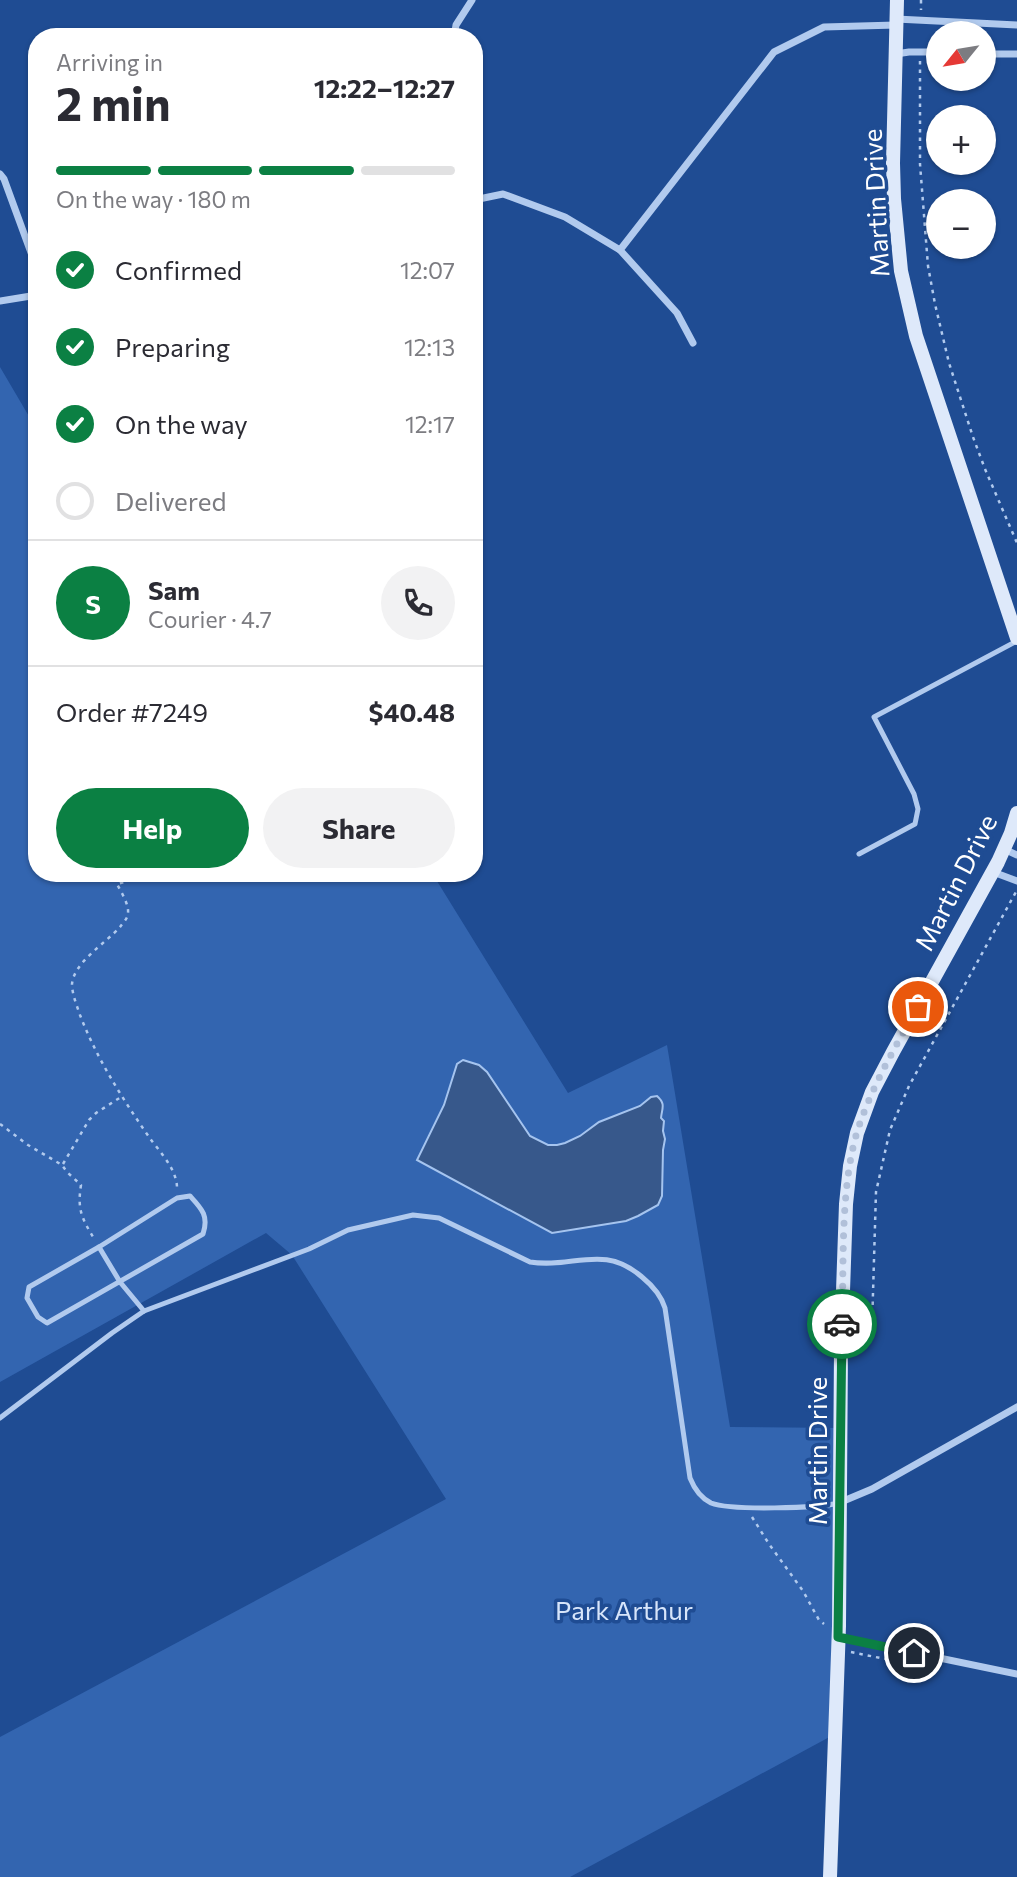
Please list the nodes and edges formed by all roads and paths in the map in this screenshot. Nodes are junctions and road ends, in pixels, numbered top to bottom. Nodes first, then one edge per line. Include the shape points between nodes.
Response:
1 (472, 0) edge
2 (897, 0) edge
3 (921, 0) edge
4 (921, 21) junction
5 (896, 22) junction
6 (1017, 24) edge
7 (456, 28) edge
8 (918, 52) junction
9 (926, 52) edge
10 (895, 54) junction
11 (996, 54) edge
12 (1017, 54) edge
13 (0, 174) edge
14 (483, 198) edge
15 (28, 244) edge
16 (620, 250) junction
17 (28, 296) edge
18 (0, 301) edge
19 (693, 343) dead end
20 (1017, 542) edge
21 (1017, 640) edge
22 (1017, 813) edge
23 (1011, 852) edge
24 (859, 854) dead end
25 (993, 872) junction
26 (1017, 881) edge
27 (124, 882) edge
28 (1015, 895) dead end
29 (121, 1097) junction
30 (0, 1124) edge
31 (62, 1165) junction
32 (177, 1198) junction
33 (99, 1247) junction
34 (120, 1282) junction
35 (144, 1311) junction
36 (841, 1349) junction
37 (1017, 1407) edge
38 (0, 1418) edge
39 (841, 1502) junction
40 (748, 1507) junction
41 (834, 1631) junction
42 (1017, 1674) edge
43 (830, 1877) edge

1 - 7 street
2 - 5 street, Martin Drive
3 - 4 path
4 - 5 street
4 - 6 street
5 - 10 street, Martin Drive
5 - 16 street via 824,27 774,52
8 - 9 street
8 - 10 street
8 - 20 path via 922,202 935,304 973,437
10 - 21 street, Martin Drive via 894,199 907,301
11 - 12 street
13 - 15 street
14 - 16 street via 503,194 565,217
16 - 19 street via 677,313
17 - 18 street
21 - 24 lane via 874,717 918,808 915,824
22 - 23 street, Martin Drive
23 - 25 street, Martin Drive
25 - 26 street
25 - 36 street, Martin Drive via 892,1052 857,1133 846,1204
27 - 29 path via 117,884 128,913 125,921 81,964 72,984 85,1029
28 - 36 path via 909,1086 890,1130 876,1192 870,1336 862,1347
29 - 31 path via 89,1120
29 - 32 path via 168,1163 177,1181
30 - 31 path
31 - 33 path via 81,1185 83,1221
32 - 33 lane
32 - 34 lane via 190,1196 201,1208 206,1224 203,1234
33 - 34 lane
33 - 34 lane via 29,1287 27,1298 32,1308 47,1323
34 - 35 lane
35 - 38 lane
35 - 40 lane via 348,1230 413,1215 439,1218 530,1262 614,1260 631,1267 661,1296 695,1490 711,1502
36 - 39 street, Martin Drive
37 - 39 street
39 - 40 lane
39 - 41 street, Martin Drive
40 - 41 path via 819,1620
41 - 42 street
41 - 43 street, Martin Drive

